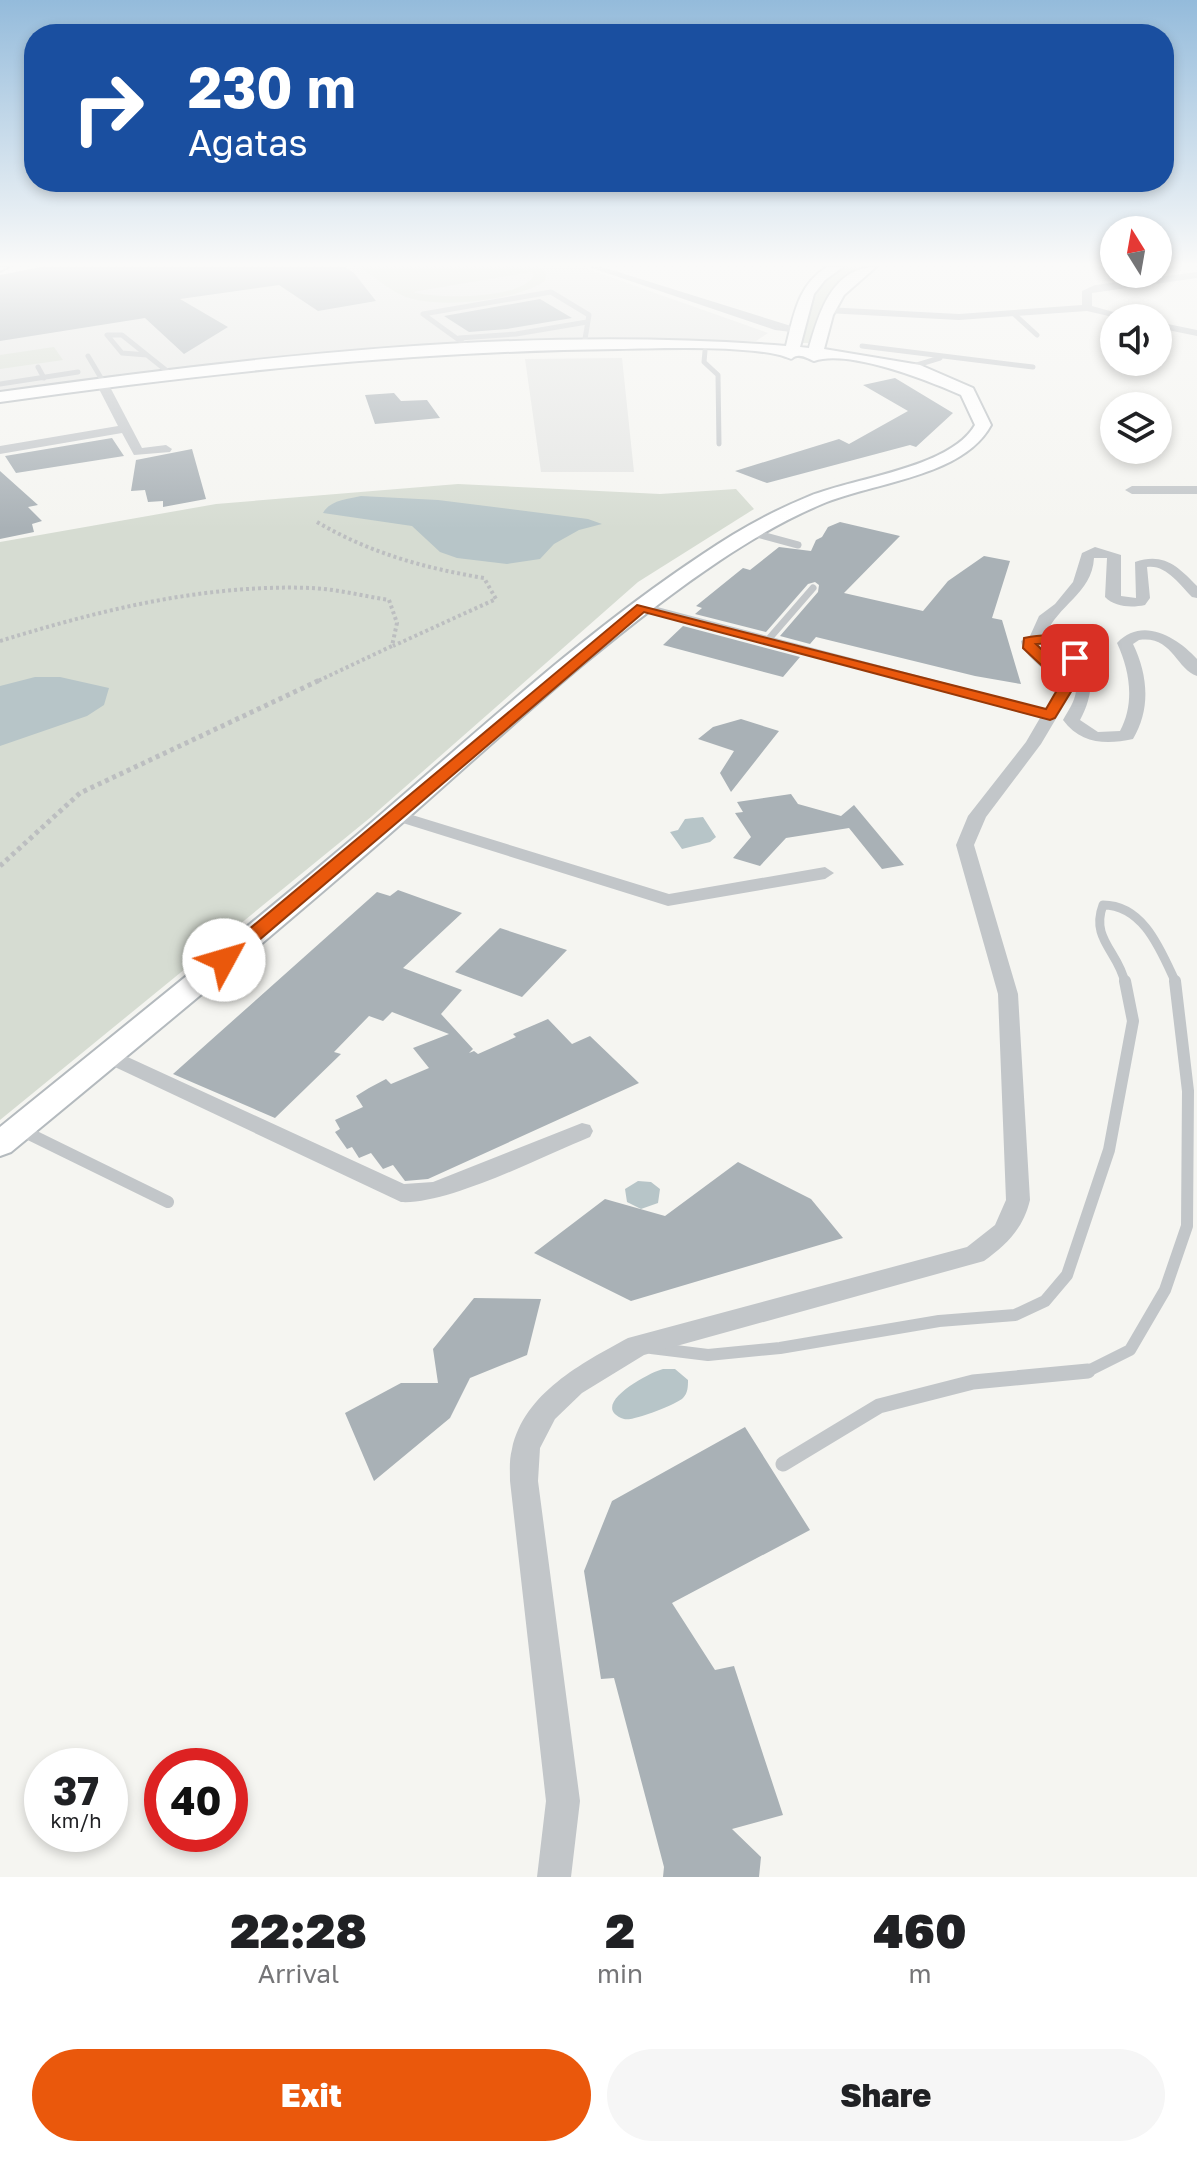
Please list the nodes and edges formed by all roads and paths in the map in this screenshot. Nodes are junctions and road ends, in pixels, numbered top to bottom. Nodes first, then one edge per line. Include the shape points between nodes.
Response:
1 (142, 355) edge
2 (147, 355) joint
3 (358, 355) edge
4 (456, 355) edge
5 (708, 355) edge
6 (818, 355) edge
7 (934, 355) edge
8 (88, 356) dead end
9 (946, 356) junction
10 (992, 362) junction
11 (38, 367) dead end
12 (1033, 367) dead end
13 (913, 368) junction
14 (78, 372) dead end
15 (1022, 374) dead end
16 (172, 375) junction
17 (44, 378) junction
18 (0, 384) edge
19 (104, 385) junction
20 (0, 400) edge
21 (127, 428) junction
22 (719, 444) dead end
23 (166, 449) dead end
24 (0, 450) edge
25 (1132, 490) dead end
26 (1197, 490) edge
27 (317, 522) dead end
28 (750, 532) junction
29 (798, 545) dead end
30 (813, 588) dead end
31 (1197, 594) edge
32 (642, 607) junction
33 (1037, 638) junction
34 (0, 641) edge
35 (767, 641) junction
36 (392, 646) junction
37 (1197, 671) edge
38 (1050, 715) junction
39 (396, 815) junction
40 (0, 866) edge
41 (825, 873) dead end
42 (108, 1055) junction
43 (582, 1131) dead end
44 (9, 1136) edge
45 (168, 1202) dead end
46 (637, 1346) junction
47 (783, 1464) dead end
48 (554, 1877) edge

1 - 2 lane
2 - 16 lane
3 - 16 main road
4 - 19 main road
5 - 22 lane via 704,362 718,375
6 - 13 main road
7 - 9 lane
8 - 19 lane
9 - 10 lane
9 - 13 lane
10 - 12 lane
10 - 15 lane
11 - 17 lane
13 - 28 main road via 946,379 971,396 983,415 974,440 949,456 832,493
14 - 17 lane
16 - 19 main road
17 - 18 lane
19 - 20 main road
19 - 21 street
21 - 23 street via 138,452
21 - 24 street
25 - 26 street
27 - 36 path via 352,544 408,565 484,578 496,599
28 - 29 lane
28 - 32 main road
30 - 35 lane
31 - 33 street via 1167,565 1148,561 1140,565 1143,598 1119,601 1112,597 1116,558 1095,551 1087,556 1080,583 1044,619
32 - 35 street
32 - 39 main road
33 - 37 street via 1065,643 1085,672 1084,693 1071,720 1093,737 1127,735 1133,725 1139,680 1128,639 1146,634 1168,641
33 - 38 street via 1028,645 1049,661 1065,690
34 - 36 path via 118,608 210,591 313,588 389,600 397,623
35 - 38 street
36 - 40 path via 80,793
38 - 46 street via 977,816 965,845 1008,994 1018,1200 1014,1221 975,1254
39 - 41 street via 668,900
39 - 42 main road
42 - 43 street via 401,1193 437,1190
42 - 44 main road
44 - 45 lane
46 - 47 lane via 708,1355 780,1348 939,1321 1015,1315 1045,1301 1067,1275 1109,1150 1133,1021 1122,968 1102,938 1098,911 1103,905 1117,905 1136,915 1177,984 1188,1091 1187,1226 1165,1290 1130,1350 1088,1371 973,1382 879,1406
46 - 48 street via 569,1388 544,1412 526,1445 524,1481 563,1801

